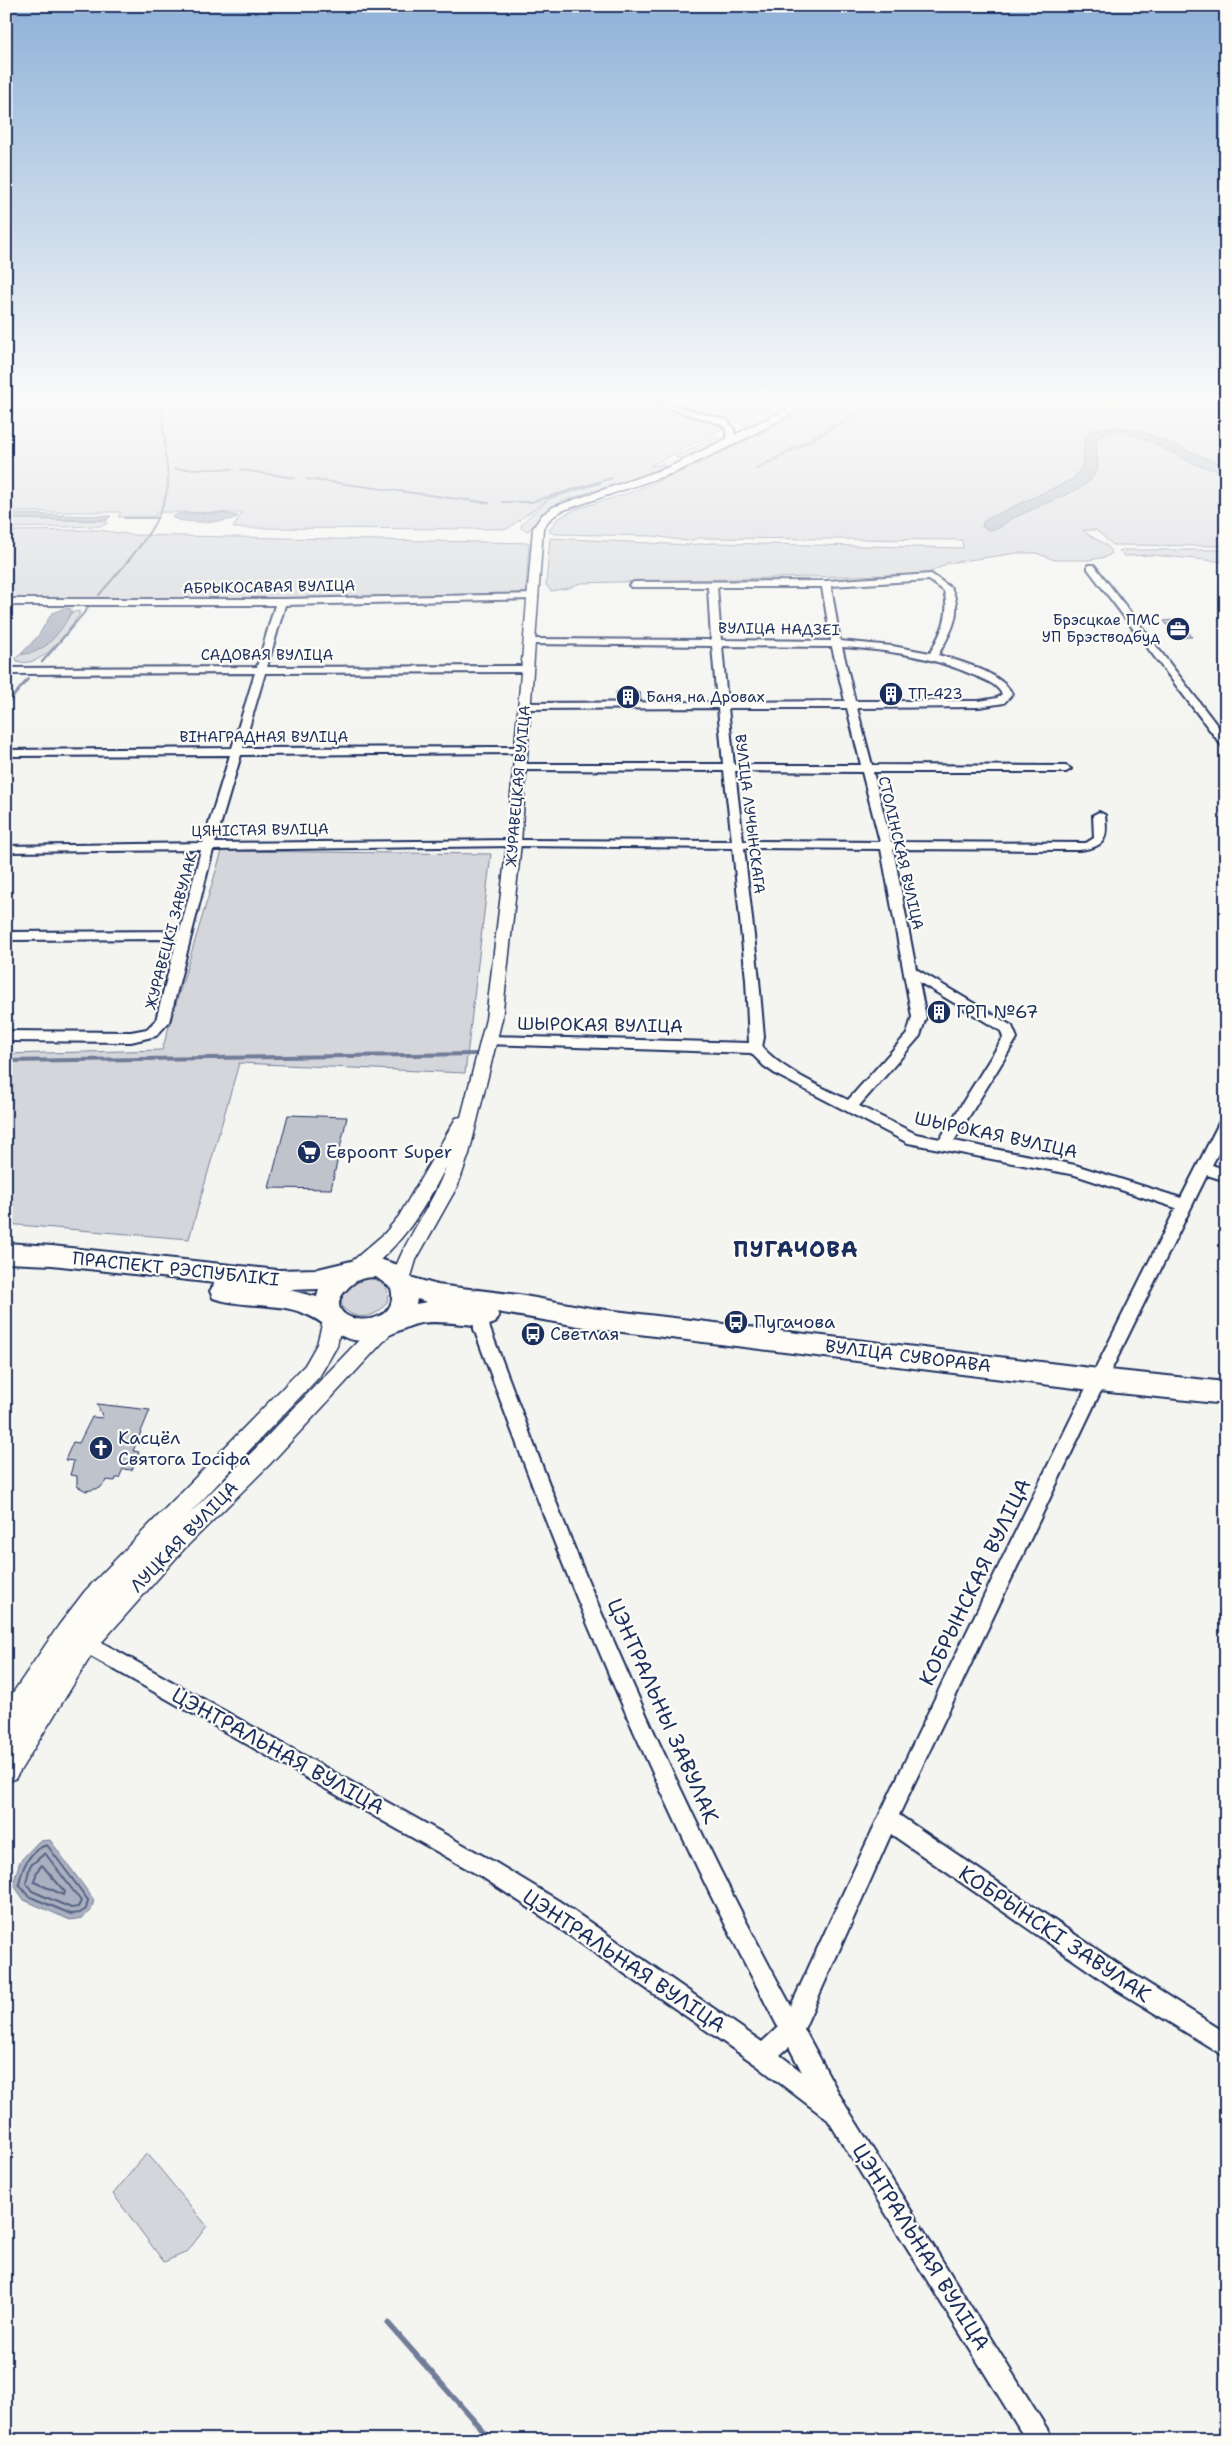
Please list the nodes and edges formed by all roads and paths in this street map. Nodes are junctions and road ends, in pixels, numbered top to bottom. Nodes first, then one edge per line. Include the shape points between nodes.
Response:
1 (551, 513) edge
2 (1091, 567) dead end
3 (634, 584) dead end
4 (712, 584) junction
5 (826, 584) junction
6 (532, 596) junction
7 (6, 602) edge
8 (281, 602) junction
9 (530, 641) junction
10 (716, 643) junction
11 (836, 644) junction
12 (933, 656) junction
13 (527, 669) junction
14 (260, 670) junction
15 (6, 671) edge
16 (722, 705) junction
17 (853, 705) junction
18 (524, 706) junction
19 (1226, 744) edge
20 (522, 750) junction
21 (235, 752) junction
22 (6, 753) edge
23 (520, 767) junction
24 (729, 768) junction
25 (867, 768) junction
26 (1066, 769) dead end
27 (1099, 815) dead end
28 (514, 843) junction
29 (739, 843) junction
30 (886, 845) junction
31 (208, 846) junction
32 (6, 849) edge
33 (185, 935) junction
34 (6, 936) edge
35 (912, 972) junction
36 (6, 1036) edge
37 (490, 1042) junction
38 (756, 1048) junction
39 (472, 1107) junction
40 (849, 1108) junction
41 (1226, 1124) edge
42 (944, 1145) junction
43 (1204, 1168) junction
44 (1226, 1176) edge
45 (1185, 1205) junction
46 (6, 1253) edge
47 (6, 1268) edge
48 (351, 1272) junction
49 (402, 1283) junction
50 (330, 1315) junction
51 (481, 1316) junction
52 (590, 1318) junction
53 (391, 1322) junction
54 (1099, 1380) junction
55 (1226, 1393) edge
56 (76, 1638) junction
57 (6, 1725) edge
58 (6, 1770) edge
59 (887, 1819) junction
60 (793, 2028) junction
61 (1226, 2046) edge
62 (763, 2056) junction
63 (836, 2112) junction
64 (1041, 2440) edge

1 - 6 street, ЖУРАВЕЦКАЯ ВУЛІЦА via 538,528
2 - 19 street
3 - 4 street
4 - 5 street
4 - 10 street, ВУЛІЦА ЛУЧЫНСКАГА
5 - 11 street, СТОЛІНСКАЯ ВУЛІЦА
5 - 12 street via 930,577 948,590 952,613 949,628
6 - 8 street, АБРЫКОСАВАЯ ВУЛІЦА
6 - 9 street, ЖУРАВЕЦКАЯ ВУЛІЦА
7 - 8 street, АБРЫКОСАВАЯ ВУЛІЦА
8 - 14 street, ЖУРАВЕЦКІ ЗАВУЛАК
9 - 10 street, ВУЛІЦА НАДЗЕІ
9 - 13 street, ЖУРАВЕЦКАЯ ВУЛІЦА
10 - 11 street, ВУЛІЦА НАДЗЕІ
10 - 16 street, ВУЛІЦА ЛУЧЫНСКАГА
11 - 12 street, ВУЛІЦА НАДЗЕІ via 896,648
11 - 17 street, СТОЛІНСКАЯ ВУЛІЦА
12 - 17 street, ВУЛІЦА НАДЗЕІ via 995,682 1005,689 1006,696 987,704
13 - 14 street, САДОВАЯ ВУЛІЦА
13 - 18 street, ЖУРАВЕЦКАЯ ВУЛІЦА
14 - 15 street, САДОВАЯ ВУЛІЦА
14 - 21 street, ЖУРАВЕЦКІ ЗАВУЛАК
16 - 17 street
16 - 18 street
16 - 24 street, ВУЛІЦА ЛУЧЫНСКАГА
17 - 25 street, СТОЛІНСКАЯ ВУЛІЦА
18 - 20 street, ЖУРАВЕЦКАЯ ВУЛІЦА
20 - 21 street, ВІНАГРАДНАЯ ВУЛІЦА
20 - 23 street, ЖУРАВЕЦКАЯ ВУЛІЦА
21 - 22 street, ВІНАГРАДНАЯ ВУЛІЦА
21 - 31 street, ЖУРАВЕЦКІ ЗАВУЛАК
23 - 24 street
23 - 28 street, ЖУРАВЕЦКАЯ ВУЛІЦА
24 - 25 street
24 - 29 street, ВУЛІЦА ЛУЧЫНСКАГА
25 - 26 street
25 - 30 street, СТОЛІНСКАЯ ВУЛІЦА
27 - 30 street, ЦЯНІСТАЯ ВУЛІЦА via 1100,839 1084,846
28 - 29 street, ЦЯНІСТАЯ ВУЛІЦА
28 - 31 street, ЦЯНІСТАЯ ВУЛІЦА
28 - 37 street, ЖУРАВЕЦКАЯ ВУЛІЦА via 500,982
29 - 30 street, ЦЯНІСТАЯ ВУЛІЦА
29 - 38 street, ВУЛІЦА ЛУЧЫНСКАГА via 752,968
30 - 35 street, СТОЛІНСКАЯ ВУЛІЦА
31 - 32 street, ЦЯНІСТАЯ ВУЛІЦА
31 - 33 street, ЖУРАВЕЦКІ ЗАВУЛАК
33 - 34 street
33 - 36 street, ЖУРАВЕЦКІ ЗАВУЛАК via 164,1018 151,1033 131,1038
35 - 40 street, СТОЛІНСКАЯ ВУЛІЦА via 919,1017 916,1030
35 - 42 street via 1007,1029 1010,1038
37 - 38 street, ШЫРОКАЯ ВУЛІЦА
37 - 39 street, ЖУРАВЕЦКАЯ ВУЛІЦА
38 - 40 street, ШЫРОКАЯ ВУЛІЦА via 776,1068
39 - 48 street, ЖУРАВЕЦКАЯ ВУЛІЦА via 402,1228 386,1247
39 - 49 street, ЖУРАВЕЦКАЯ ВУЛІЦА via 449,1185 412,1248
40 - 42 street, ШЫРОКАЯ ВУЛІЦА via 907,1136
41 - 43 street, КОБРЫНСКАЯ ВУЛІЦА
42 - 45 street, ШЫРОКАЯ ВУЛІЦА via 1075,1170
43 - 44 street
43 - 45 street, КОБРЫНСКАЯ ВУЛІЦА
45 - 54 street, КОБРЫНСКАЯ ВУЛІЦА
46 - 48 main road, ПРАСПЕКТ РЭСПУБЛІКІ via 254,1278 309,1280
47 - 50 main road, ПРАСПЕКТ РЭСПУБЛІКІ via 303,1302
48 - 49 main road, ПРАСПЕКТ РЭСПУБЛІКІ via 369,1267 382,1268 393,1273
48 - 50 main road via 336,1281 329,1291
49 - 52 main road, ВУЛІЦА СУВОРАВА via 437,1295
49 - 53 main road via 406,1294 404,1303
50 - 53 main road, ПРАСПЕКТ РЭСПУБЛІКІ via 346,1328 364,1331
50 - 56 street, ЛУЦКАЯ ВУЛІЦА via 326,1346 312,1371 93,1599
51 - 52 main road, ВУЛІЦА СУВОРАВА
51 - 53 main road, ВУЛІЦА СУВОРАВА via 423,1312
51 - 60 street, ЦЭНТРАЛЬНЫ ЗАВУЛАК via 482,1329 547,1501 633,1706 727,1909
52 - 54 main road, ВУЛІЦА СУВОРАВА
53 - 56 street, ЛУЦКАЯ ВУЛІЦА via 262,1458
54 - 55 main road, ВУЛІЦА СУВОРАВА
54 - 59 street, КОБРЫНСКАЯ ВУЛІЦА
56 - 57 street, ЛУЦКАЯ ВУЛІЦА
56 - 58 street, ЛУЦКАЯ ВУЛІЦА via 60,1681
56 - 62 street, ЦЭНТРАЛЬНАЯ ВУЛІЦА via 490,1870
59 - 60 street, КОБРЫНСКАЯ ВУЛІЦА
59 - 61 street, КОБРЫНСКІ ЗАВУЛАК via 1125,1982
60 - 62 street, КОБРЫНСКАЯ ВУЛІЦА
60 - 63 street, ЦЭНТРАЛЬНЫ ЗАВУЛАК
62 - 63 street, ЦЭНТРАЛЬНАЯ ВУЛІЦА
63 - 64 street, ЦЭНТРАЛЬНАЯ ВУЛІЦА

